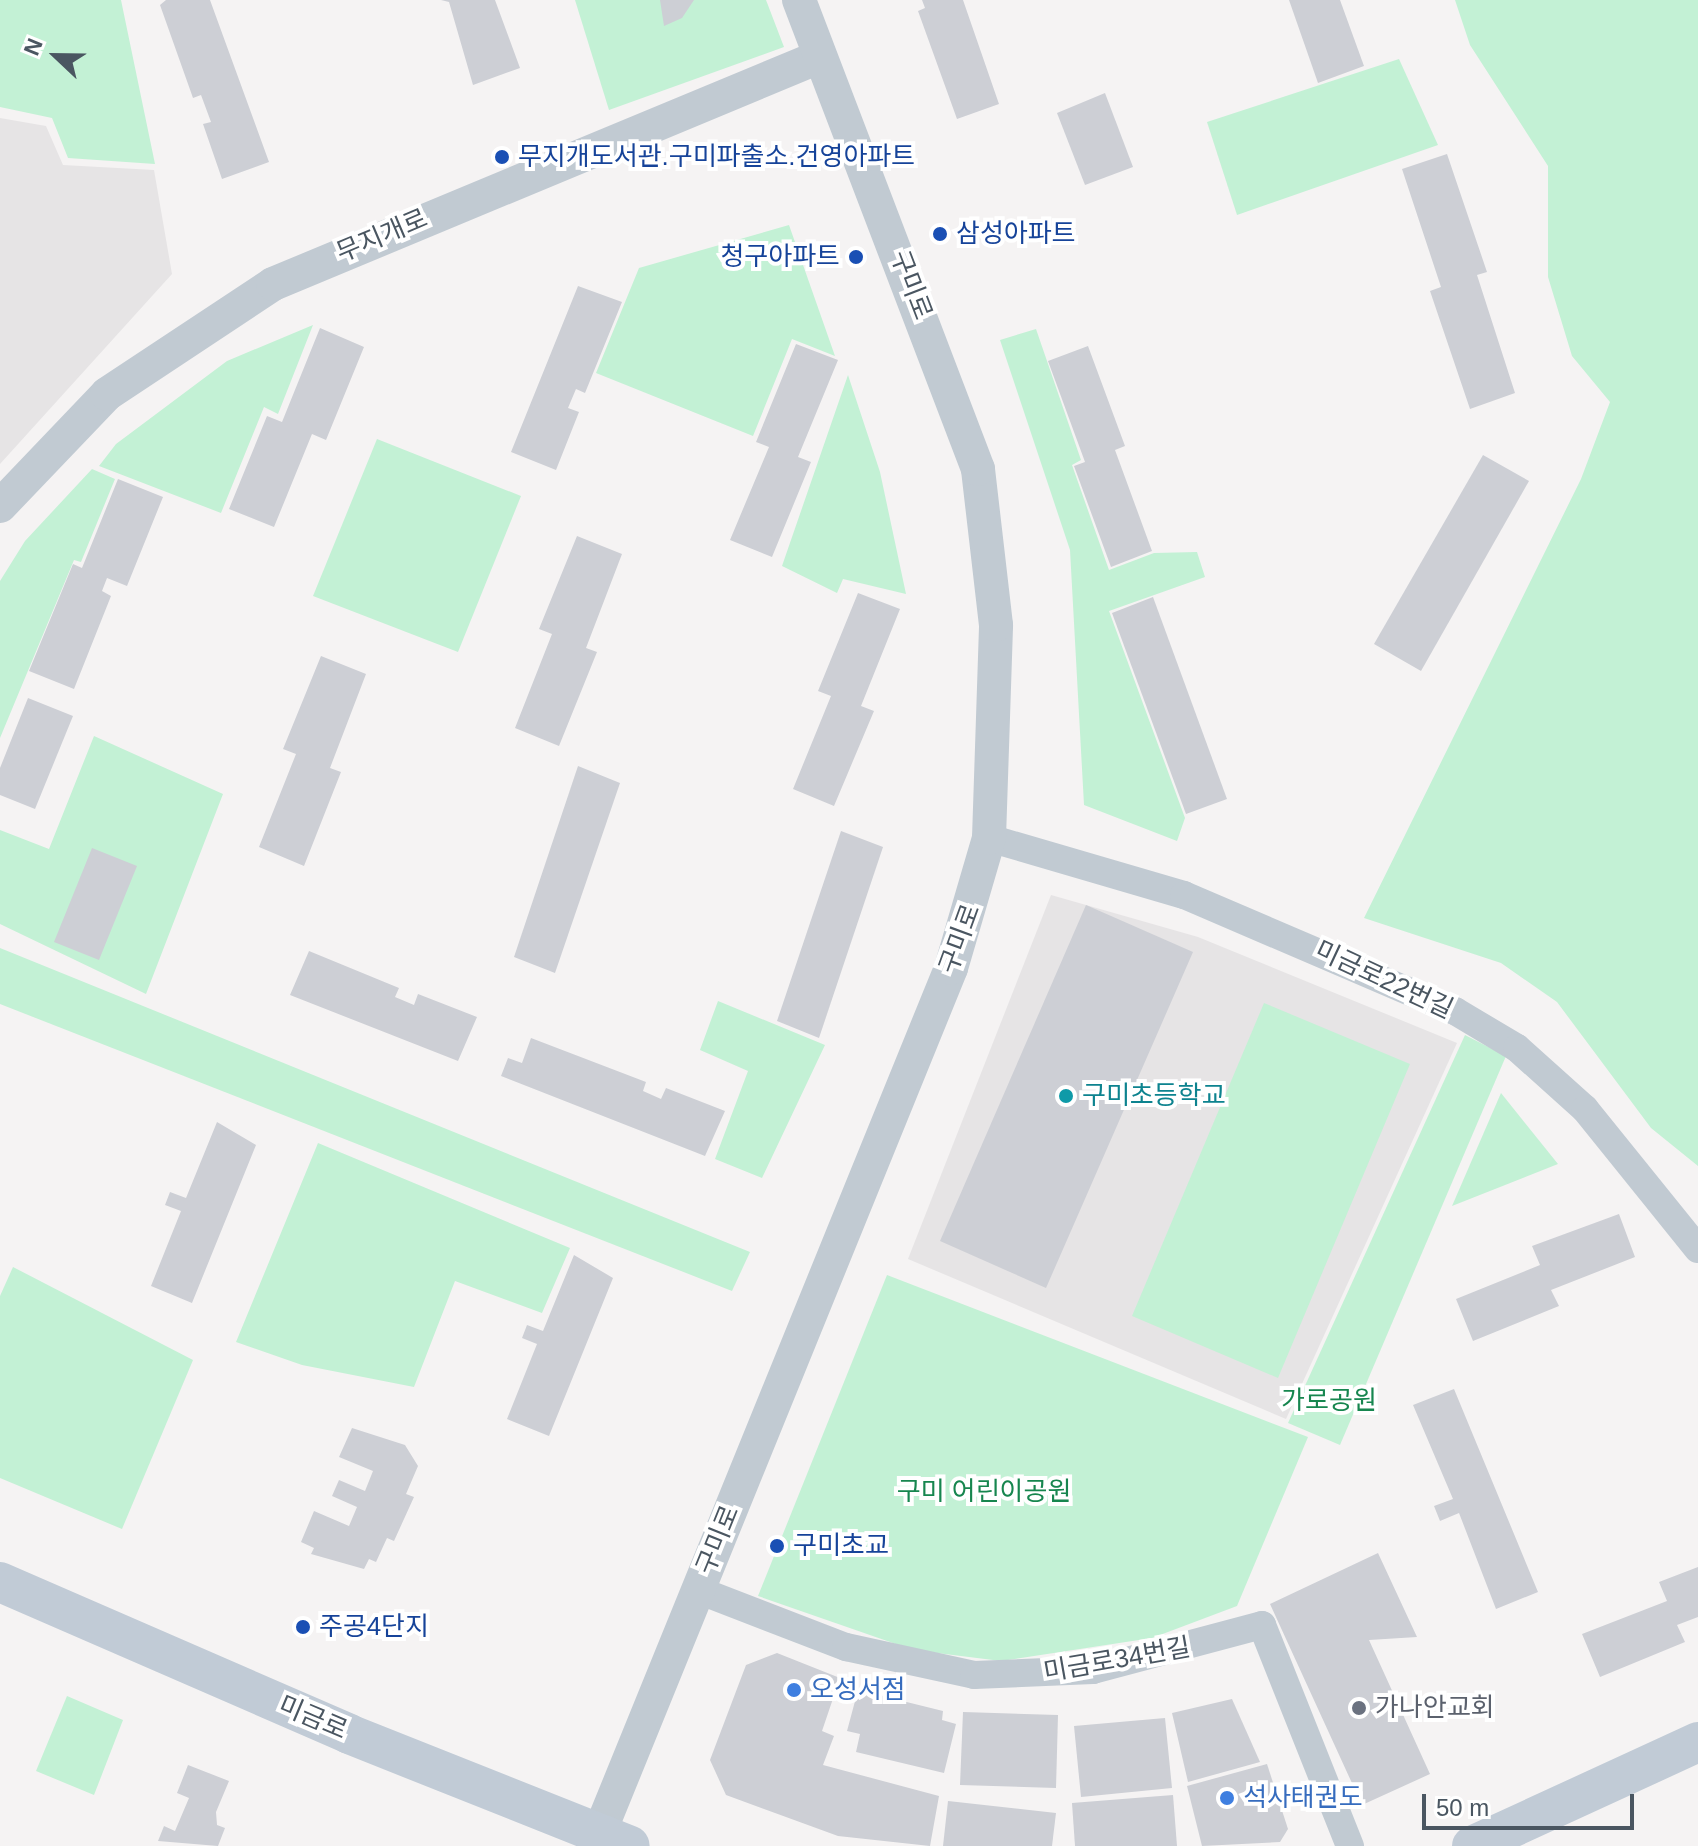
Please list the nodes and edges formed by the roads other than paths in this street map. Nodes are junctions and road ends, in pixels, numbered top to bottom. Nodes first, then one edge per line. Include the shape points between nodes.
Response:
1 (799, 0) edge
2 (819, 57) junction
3 (0, 506) edge
4 (989, 838) junction
5 (1698, 1249) edge
6 (0, 1582) edge
7 (698, 1590) junction
8 (1698, 1742) edge
9 (608, 1842) edge
10 (1350, 1846) edge
11 (1472, 1846) edge

1 - 2 street, 구미로
2 - 3 street, 무지개로 via 273,284 107,394
2 - 4 street, 구미로 via 918,299 978,469 996,625
4 - 5 street, 미금로22번길 via 1184,895 1455,1011 1517,1048 1585,1109
4 - 7 street, 구미로 via 951,968
6 - 9 main road, 미금로
7 - 9 street, 구미로
7 - 10 street, 미금로34번길 via 846,1647 974,1675 1093,1670 1262,1625
8 - 11 main road

